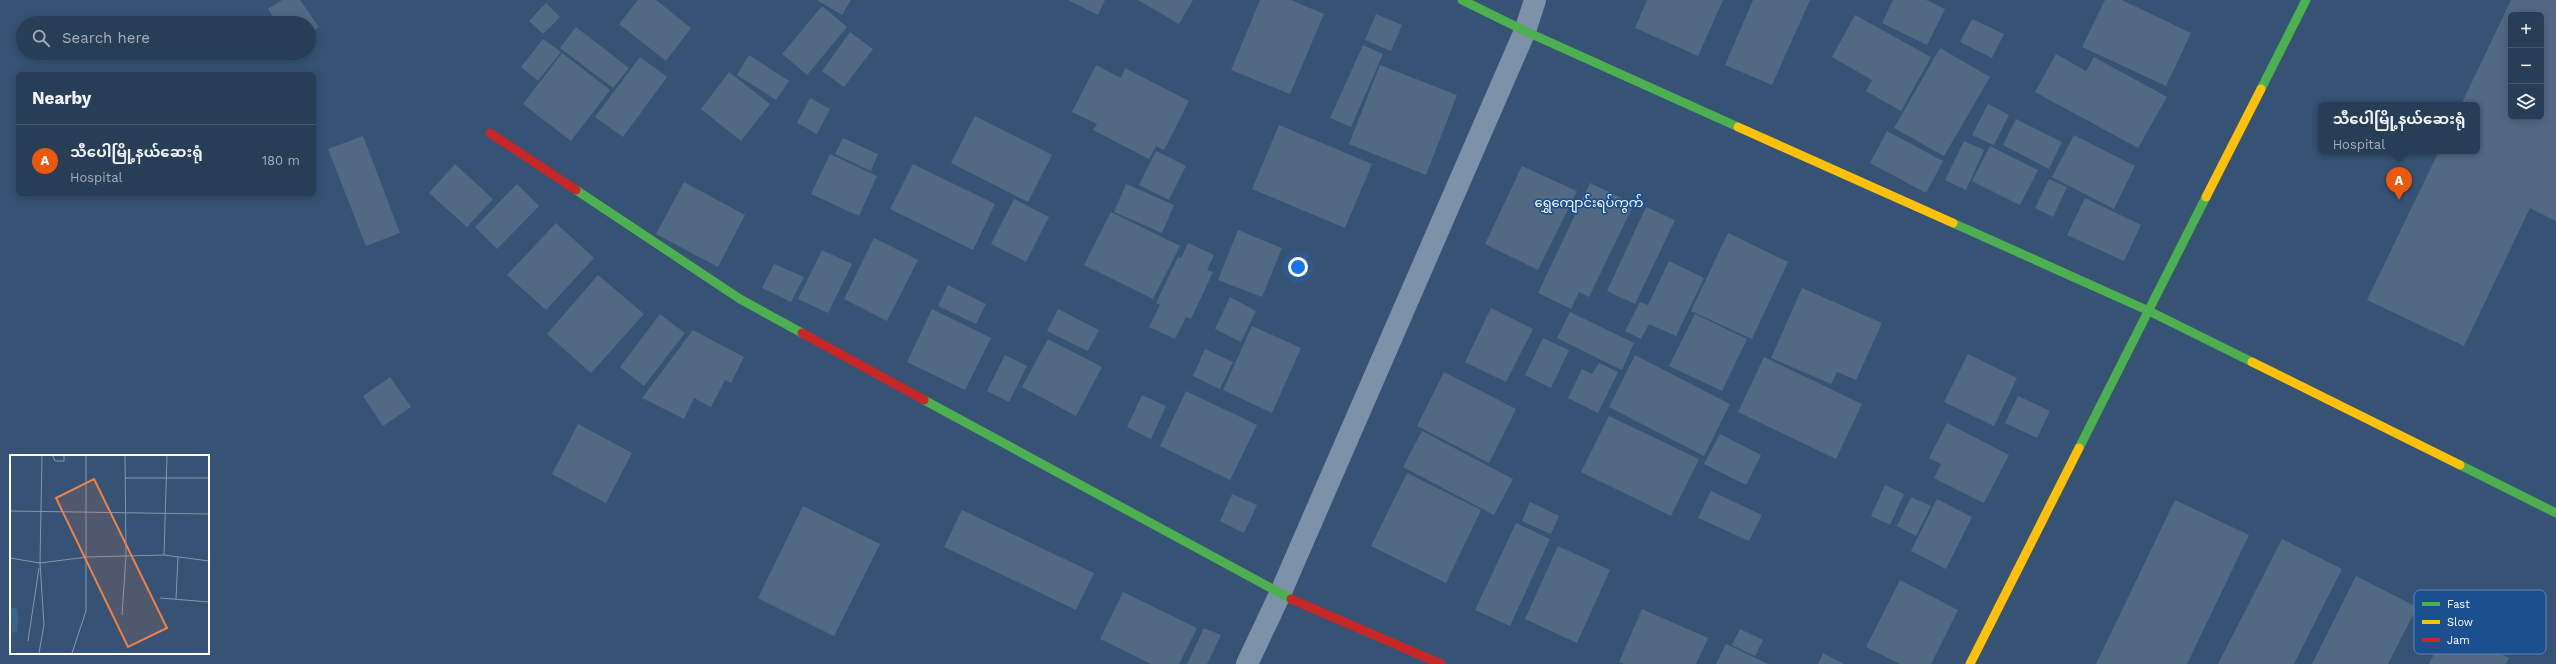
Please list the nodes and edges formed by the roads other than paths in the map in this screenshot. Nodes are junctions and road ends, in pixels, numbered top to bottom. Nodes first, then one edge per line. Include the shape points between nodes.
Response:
1 (1462, 0) edge
2 (1535, 0) edge
3 (2306, 0) edge
4 (1525, 31) junction
5 (490, 133) dead end
6 (2149, 311) junction
7 (2556, 513) edge
8 (1280, 594) junction
9 (1247, 664) edge
10 (1440, 664) edge
11 (1970, 664) edge

1 - 4 street
2 - 4 street
3 - 6 street
4 - 6 street
4 - 8 street
5 - 8 street via 740,299
6 - 7 street
6 - 11 street
8 - 9 street
8 - 10 street

